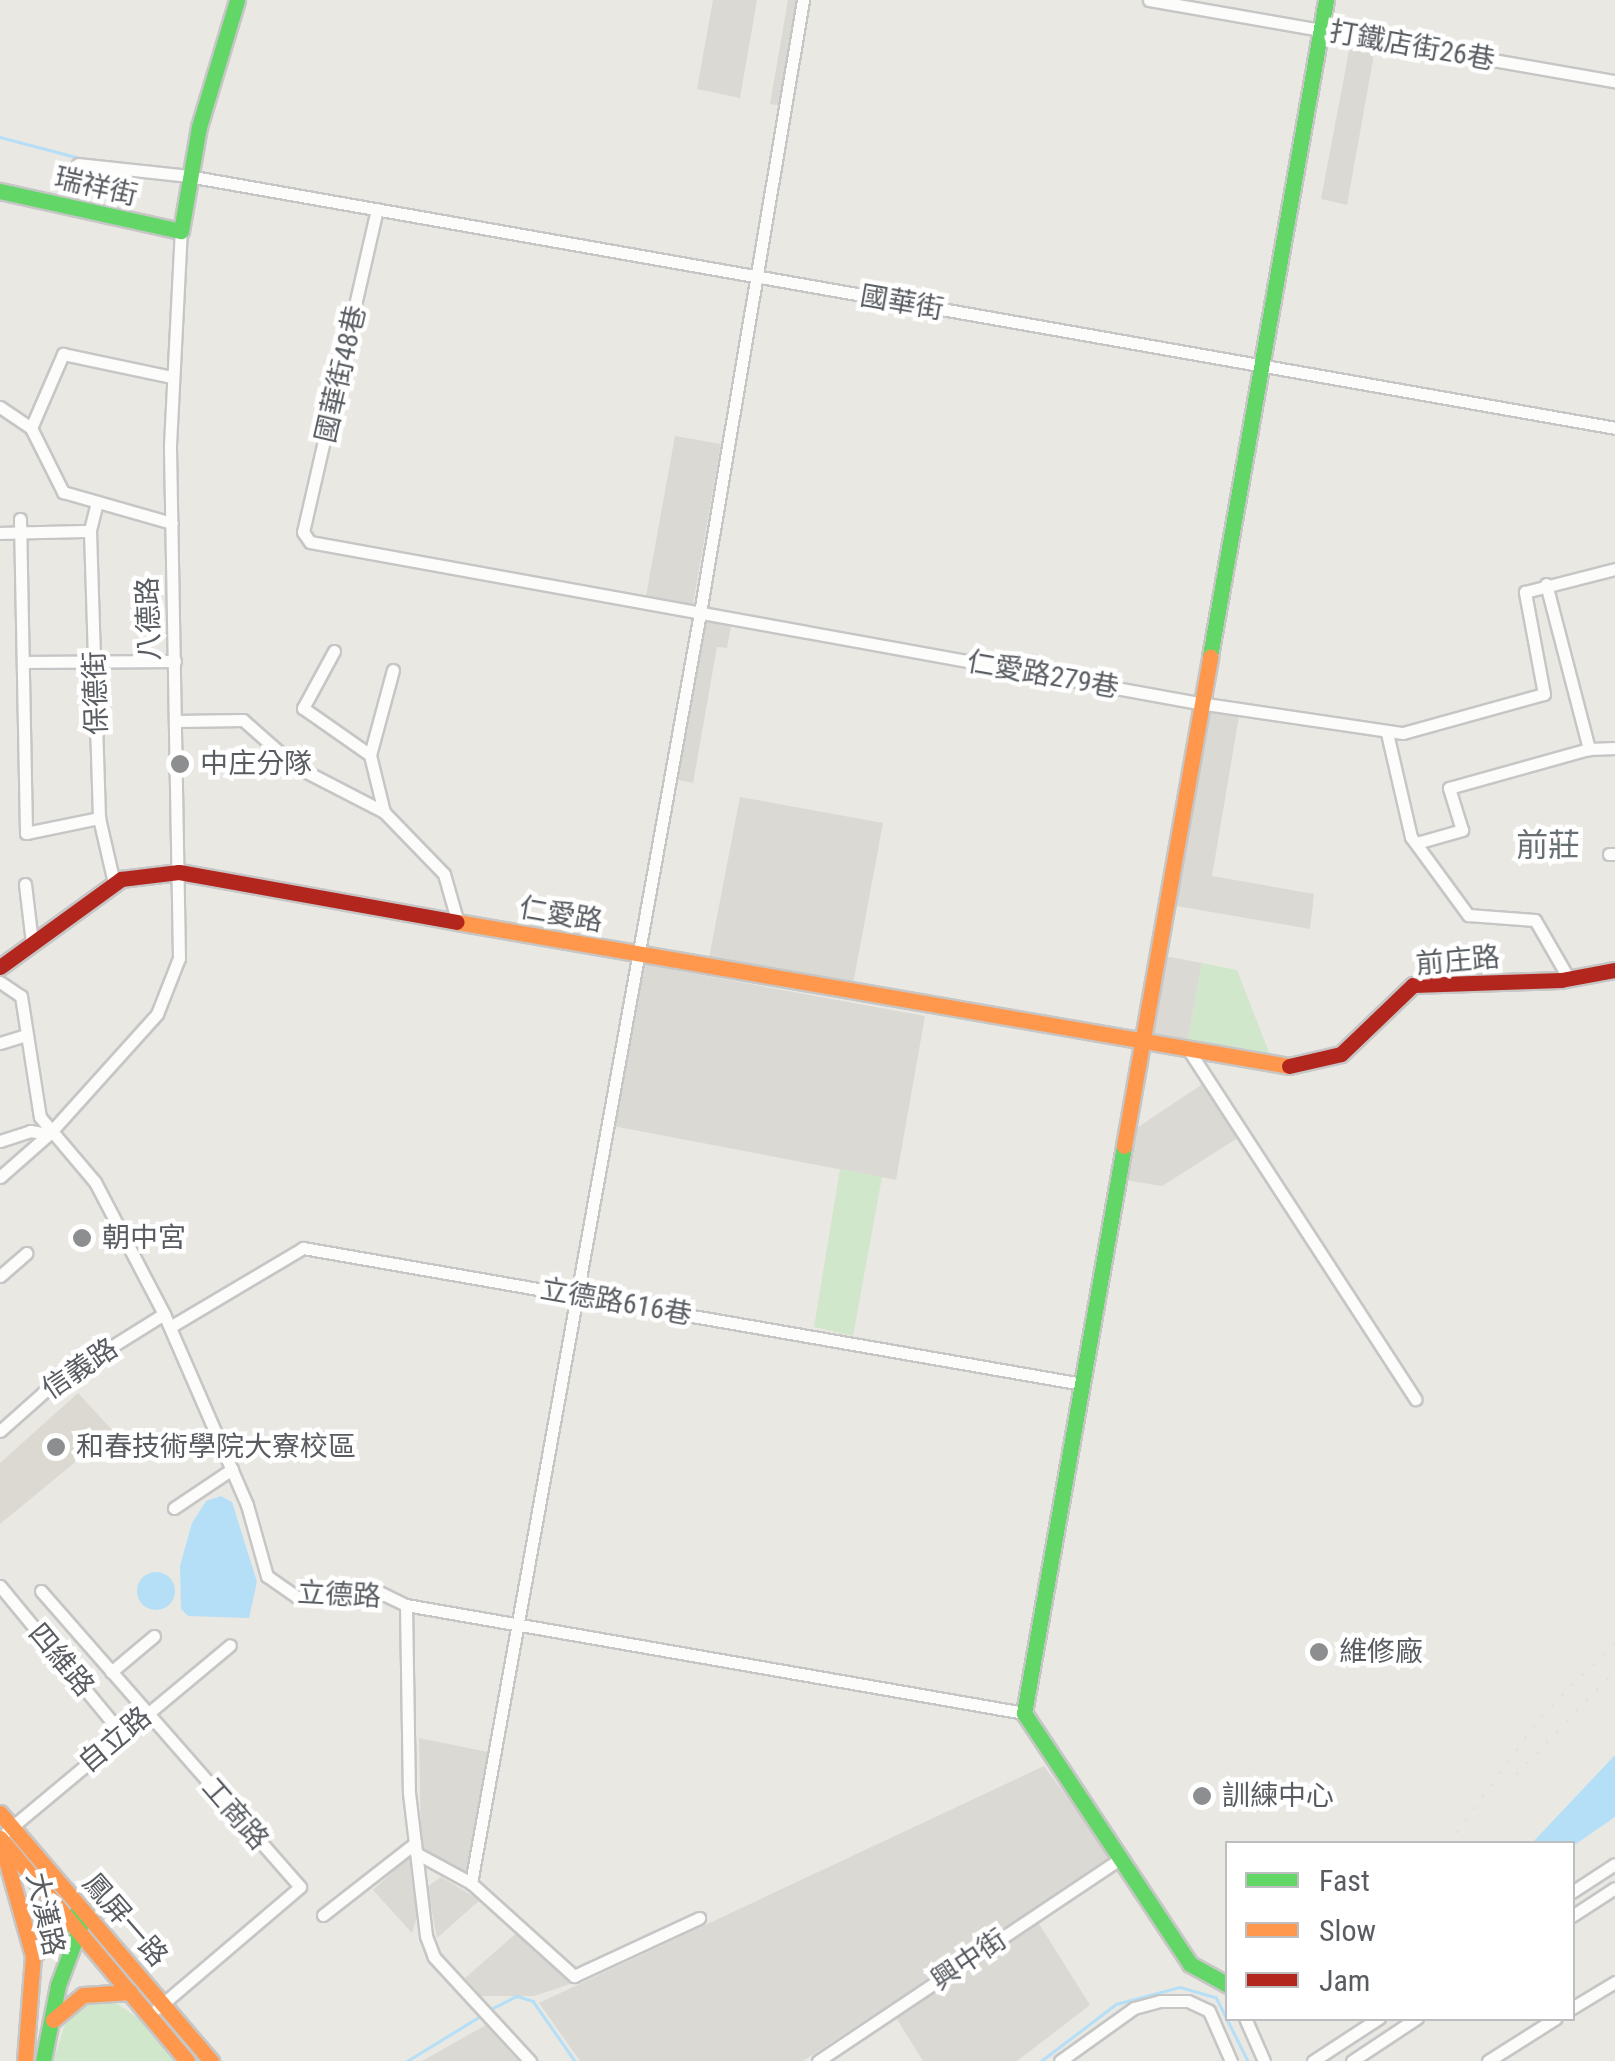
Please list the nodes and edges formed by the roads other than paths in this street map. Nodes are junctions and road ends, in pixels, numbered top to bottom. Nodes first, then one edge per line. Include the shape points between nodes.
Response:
1 (237, 0) edge
2 (802, 0) edge
3 (1149, 0) edge
4 (1326, 0) edge
5 (1320, 30) junction
6 (1615, 81) edge
7 (78, 164) dead end
8 (188, 176) junction
9 (0, 191) edge
10 (378, 209) junction
11 (181, 231) junction
12 (755, 278) junction
13 (1260, 364) junction
14 (172, 378) junction
15 (0, 407) edge
16 (31, 428) junction
17 (1615, 428) edge
18 (97, 502) junction
19 (20, 518) dead end
20 (172, 523) junction
21 (90, 531) junction
22 (21, 532) junction
23 (0, 533) edge
24 (304, 538) joint
25 (1615, 569) edge
26 (1546, 584) junction
27 (700, 613) junction
28 (334, 650) dead end
29 (175, 660) junction
30 (24, 662) junction
31 (95, 662) junction
32 (393, 670) dead end
33 (1199, 703) junction
34 (177, 721) junction
35 (1387, 733) junction
36 (1615, 748) edge
37 (1588, 749) junction
38 (370, 755) junction
39 (384, 812) junction
40 (99, 818) junction
41 (1420, 842) junction
42 (179, 872) junction
43 (114, 883) junction
44 (24, 884) dead end
45 (458, 923) junction
46 (32, 943) junction
47 (638, 954) junction
48 (0, 967) edge
49 (1615, 970) edge
50 (1569, 979) junction
51 (0, 982) edge
52 (27, 1034) junction
53 (0, 1043) edge
54 (1141, 1044) junction
55 (1190, 1052) junction
56 (48, 1134) junction
57 (0, 1142) edge
58 (0, 1178) edge
59 (26, 1254) dead end
60 (0, 1276) edge
61 (577, 1295) junction
62 (164, 1314) junction
63 (170, 1327) junction
64 (1082, 1384) junction
65 (1415, 1400) dead end
66 (0, 1431) edge
67 (232, 1469) junction
68 (174, 1508) dead end
69 (0, 1586) edge
70 (41, 1590) dead end
71 (406, 1606) junction
72 (519, 1626) junction
73 (154, 1636) dead end
74 (230, 1645) dead end
75 (111, 1672) junction
76 (147, 1714) junction
77 (1024, 1714) junction
78 (122, 1734) junction
79 (0, 1813) edge
80 (3, 1835) edge
81 (416, 1848) junction
82 (1121, 1858) junction
83 (1615, 1864) edge
84 (5, 1876) edge
85 (471, 1883) junction
86 (1615, 1888) edge
87 (1575, 1890) edge
88 (85, 1912) junction
89 (1575, 1914) edge
90 (323, 1916) dead end
91 (698, 1918) dead end
92 (72, 1925) junction
93 (33, 1956) junction
94 (1225, 1982) edge
95 (1615, 1982) edge
96 (130, 1992) junction
97 (164, 2004) junction
98 (1575, 2006) edge
99 (149, 2015) junction
100 (53, 2021) junction
101 (1246, 2021) edge
102 (1374, 2021) edge
103 (1412, 2021) edge
104 (1551, 2021) edge
105 (1074, 2056) edge
106 (26, 2061) edge
107 (44, 2061) edge
108 (187, 2061) edge
109 (211, 2061) edge
110 (530, 2061) edge
111 (818, 2061) edge
112 (1060, 2061) edge
113 (1231, 2061) edge
114 (1264, 2061) edge
115 (1312, 2061) edge
116 (1352, 2061) edge
117 (1488, 2061) edge

1 - 8 street, 八德路
2 - 12 street
3 - 5 street, 打鐵店街26巷
4 - 5 street
5 - 6 street, 打鐵店街26巷
5 - 13 street
7 - 8 street, 國華街
8 - 10 street, 國華街
8 - 11 street, 八德路
9 - 11 street, 瑞祥街
10 - 12 street, 國華街
10 - 24 street, 國華街48巷
11 - 14 street, 八德路
12 - 13 street, 國華街
12 - 27 street
13 - 17 street, 國華街
13 - 33 street
14 - 16 street via 63,354
14 - 20 street, 八德路
15 - 16 street
16 - 18 street via 62,492
18 - 20 street
18 - 21 street, 保德街
19 - 22 street
20 - 29 street, 八德路
21 - 22 street
21 - 31 street, 保德街
22 - 23 street
22 - 30 street
24 - 27 street, 仁愛路279巷
25 - 26 street
26 - 35 street via 1528,588 1524,600 1544,694
26 - 37 street
27 - 33 street, 仁愛路279巷
27 - 47 street
28 - 38 street via 303,708
29 - 31 street
29 - 34 street, 八德路
30 - 31 street
30 - 40 street via 26,834
31 - 40 street, 保德街
32 - 38 street
33 - 35 street, 仁愛路279巷
33 - 54 street
34 - 39 street via 243,720 295,766
34 - 42 street, 八德路
35 - 41 street, 前庄路 via 1412,837
36 - 37 street
37 - 41 street via 1448,788 1462,830
38 - 39 street
39 - 45 street via 444,874
40 - 43 street, 保德街
41 - 50 street, 前庄路 via 1468,914 1535,920
42 - 43 street, 仁愛路 via 143,872
42 - 45 street, 仁愛路
42 - 56 street, 八德路 via 179,958 157,1014
43 - 46 street, 仁愛路
44 - 46 street
45 - 47 street, 仁愛路
46 - 48 street, 仁愛路
47 - 54 street, 仁愛路
47 - 61 street
49 - 50 street, 前庄路
50 - 55 street, 前庄路 via 1413,985 1341,1054 1300,1064 1264,1067
51 - 52 street via 21,996
52 - 53 street
52 - 56 street
54 - 55 street, 前庄路
54 - 64 street
55 - 65 street
56 - 57 street via 30,1131
56 - 58 street, 八德路
56 - 62 street, 立德路 via 95,1182
59 - 60 street
61 - 63 street, 立德路616巷 via 303,1248
61 - 64 street, 立德路616巷
61 - 72 street
62 - 63 street, 立德路
62 - 66 street, 信義路 via 55,1382
63 - 67 street, 立德路
64 - 77 street
67 - 68 street
67 - 71 street, 立德路 via 260,1560 280,1590 317,1598 378,1592
69 - 78 street, 四維路
70 - 75 street, 工商路
71 - 72 street
71 - 81 street, 立德路
72 - 77 street
72 - 85 street
73 - 75 street
74 - 76 street, 自立路
75 - 76 street, 工商路
76 - 78 street, 自立路
76 - 97 street, 工商路 via 300,1887
77 - 82 street
78 - 80 street, 自立路
79 - 80 street, 鳳屏一路
80 - 84 street, 大漢路
80 - 88 street, 鳳屏一路
80 - 92 street, 鳳屏一路
81 - 85 street
81 - 90 street
81 - 110 street, 立德路 via 429,1949
82 - 94 street via 1190,1964
82 - 111 street, 興中街
83 - 87 street
84 - 93 street, 大漢路
85 - 91 street via 574,1976
86 - 89 street
88 - 92 street
88 - 97 street, 鳳屏一路
92 - 93 street
92 - 96 street, 鳳屏一路
92 - 100 street, 大漢路
93 - 106 street, 大漢路
95 - 98 street
96 - 99 street, 鳳屏一路
96 - 100 street via 83,1995
97 - 99 street, 工商路
97 - 109 street, 鳳屏一路
99 - 108 street, 鳳屏一路
100 - 107 street, 大漢路
101 - 114 street
102 - 115 street
103 - 116 street
104 - 117 street
105 - 112 street
105 - 113 street via 1134,2008 1188,2001 1209,2012

